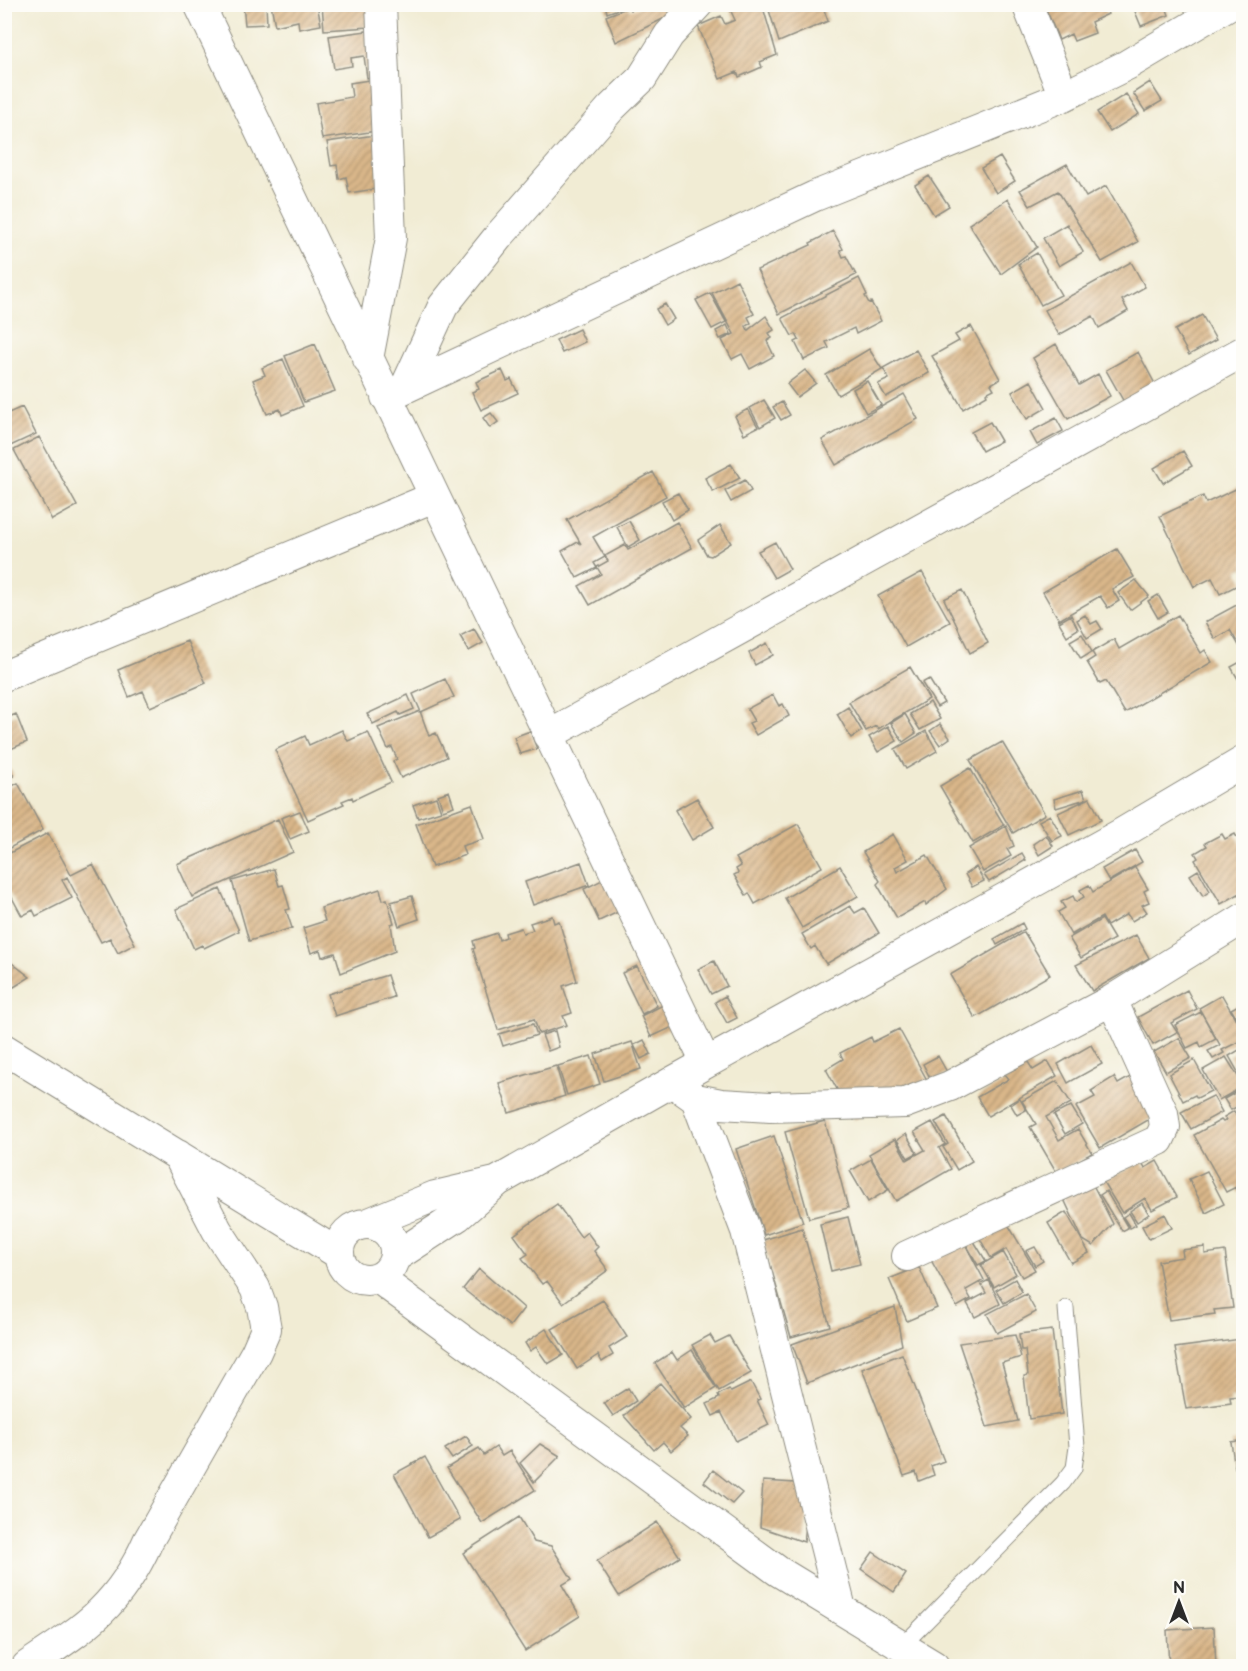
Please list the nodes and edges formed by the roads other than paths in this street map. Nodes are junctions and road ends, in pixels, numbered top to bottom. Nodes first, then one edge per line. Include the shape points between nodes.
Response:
1 (199, 4) edge
2 (381, 4) edge
3 (698, 4) edge
4 (1027, 4) edge
5 (1230, 4) edge
6 (1064, 96) junction
7 (1244, 351) edge
8 (368, 359) junction
9 (395, 392) junction
10 (434, 497) junction
11 (4, 676) edge
12 (548, 735) junction
13 (1244, 761) edge
14 (1244, 918) edge
15 (1113, 1000) junction
16 (4, 1049) edge
17 (706, 1063) junction
18 (672, 1082) junction
19 (696, 1099) junction
20 (178, 1155) junction
21 (498, 1181) junction
22 (369, 1223) junction
23 (339, 1254) junction
24 (907, 1256) dead end
25 (387, 1268) junction
26 (1066, 1308) dead end
27 (841, 1609) junction
28 (902, 1647) junction
29 (27, 1666) edge
30 (934, 1666) edge

1 - 8 street
2 - 8 street via 391,238
3 - 9 street via 669,36 642,78 498,237 443,306
4 - 6 street
5 - 6 street via 1127,65
6 - 9 street via 815,196
7 - 12 street
8 - 9 street
9 - 10 street
10 - 11 street
10 - 12 street
12 - 17 street
13 - 17 street via 1119,835
14 - 15 street
15 - 19 street via 950,1086 905,1103 770,1107
15 - 24 street via 1163,1113 1165,1127 1159,1140
16 - 20 street
17 - 18 street
18 - 19 street
18 - 21 street
19 - 27 street via 746,1231
20 - 23 street
20 - 29 street via 217,1230 255,1288 266,1329 134,1572 110,1603 80,1631
21 - 22 street via 435,1196
21 - 25 street
22 - 23 street via 350,1228 339,1244
22 - 25 street via 379,1225 393,1238
23 - 25 street via 352,1276 369,1280
25 - 27 street via 778,1571
26 - 28 lane via 1077,1447 1074,1468
27 - 28 street
28 - 30 street

